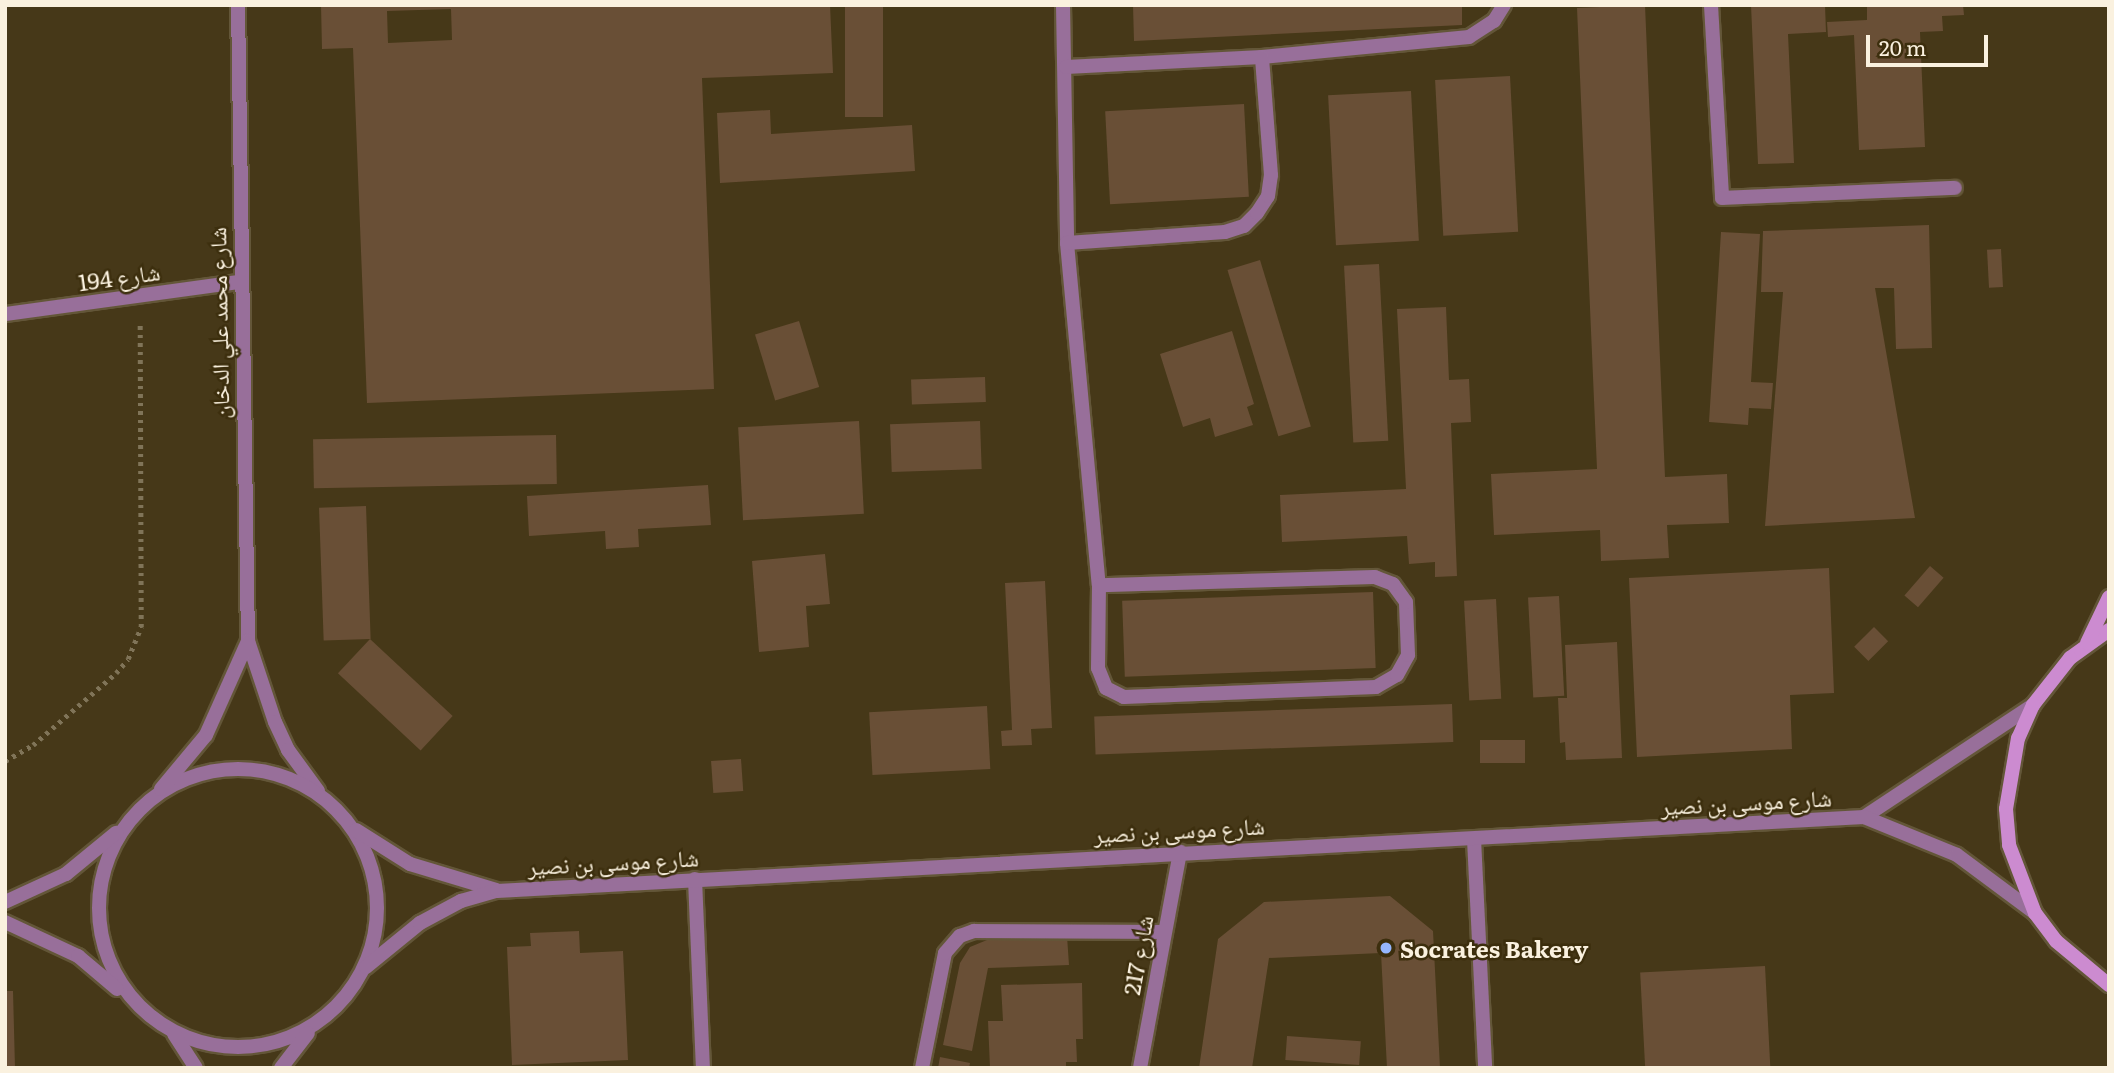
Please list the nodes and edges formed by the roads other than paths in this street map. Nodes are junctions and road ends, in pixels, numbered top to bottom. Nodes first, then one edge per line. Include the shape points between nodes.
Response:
1 (238, 5) edge
2 (1063, 5) edge
3 (1504, 5) edge
4 (1711, 5) edge
5 (1262, 57) junction
6 (1066, 67) junction
7 (1955, 188) dead end
8 (1067, 243) junction
9 (240, 282) junction
10 (5, 314) edge
11 (1099, 585) junction
12 (2109, 597) edge
13 (2109, 630) edge
14 (247, 640) junction
15 (2086, 645) junction
16 (2033, 705) junction
17 (157, 794) junction
18 (320, 794) junction
19 (1864, 817) junction
20 (127, 822) junction
21 (354, 829) junction
22 (1474, 839) junction
23 (1180, 852) junction
24 (695, 879) junction
25 (497, 891) junction
26 (5, 902) edge
27 (2035, 913) junction
28 (5, 922) edge
29 (1164, 932) junction
30 (366, 967) junction
31 (2109, 985) edge
32 (140, 1010) junction
33 (317, 1023) junction
34 (174, 1034) junction
35 (196, 1068) edge
36 (281, 1068) edge
37 (703, 1068) edge
38 (922, 1068) edge
39 (1140, 1068) edge
40 (1485, 1068) edge

1 - 9 street, شارع محمد علي الدخان
2 - 6 street
3 - 5 street via 1494,21 1469,37
4 - 7 street via 1722,198
5 - 6 street
5 - 8 street via 1271,175 1268,196 1244,226 1225,232
6 - 8 street
8 - 11 street
9 - 10 street, شارع 194
9 - 14 street, شارع محمد علي الدخان
11 - 11 street via 1098,668 1106,688 1124,697 1376,687 1397,675 1408,655 1406,602 1393,584 1375,577
12 - 15 main road
13 - 15 main road
14 - 17 street, شارع محمد علي الدخان via 206,735
14 - 18 street, شارع محمد علي الدخان via 288,750
15 - 16 main road via 2057,672
16 - 19 street, شارع موسى بن نصير
16 - 27 main road via 2018,738 2006,809 2009,845
17 - 18 street via 196,774 239,768 282,775
17 - 20 street
18 - 21 street
19 - 22 street, شارع موسى بن نصير
19 - 27 street, شارع موسى بن نصير via 1958,855
20 - 26 street via 66,874
20 - 32 street via 107,858 98,898 101,939 115,978
21 - 25 street, شارع موسى بن نصير via 410,864
21 - 30 street via 374,873 378,920
22 - 23 street, شارع موسى بن نصير
22 - 40 street
23 - 24 street, شارع موسى بن نصير
23 - 29 street, شارع 217
24 - 25 street, شارع موسى بن نصير
24 - 37 street
25 - 30 street, شارع موسى بن نصير via 461,901 420,923
27 - 31 main road via 2056,941
28 - 32 street via 78,956
29 - 38 street via 974,931 960,936 945,953
29 - 39 street, شارع 217
30 - 33 street via 338,1007
32 - 34 street
33 - 34 street via 299,1035 258,1048 215,1048
33 - 36 street
34 - 35 street

